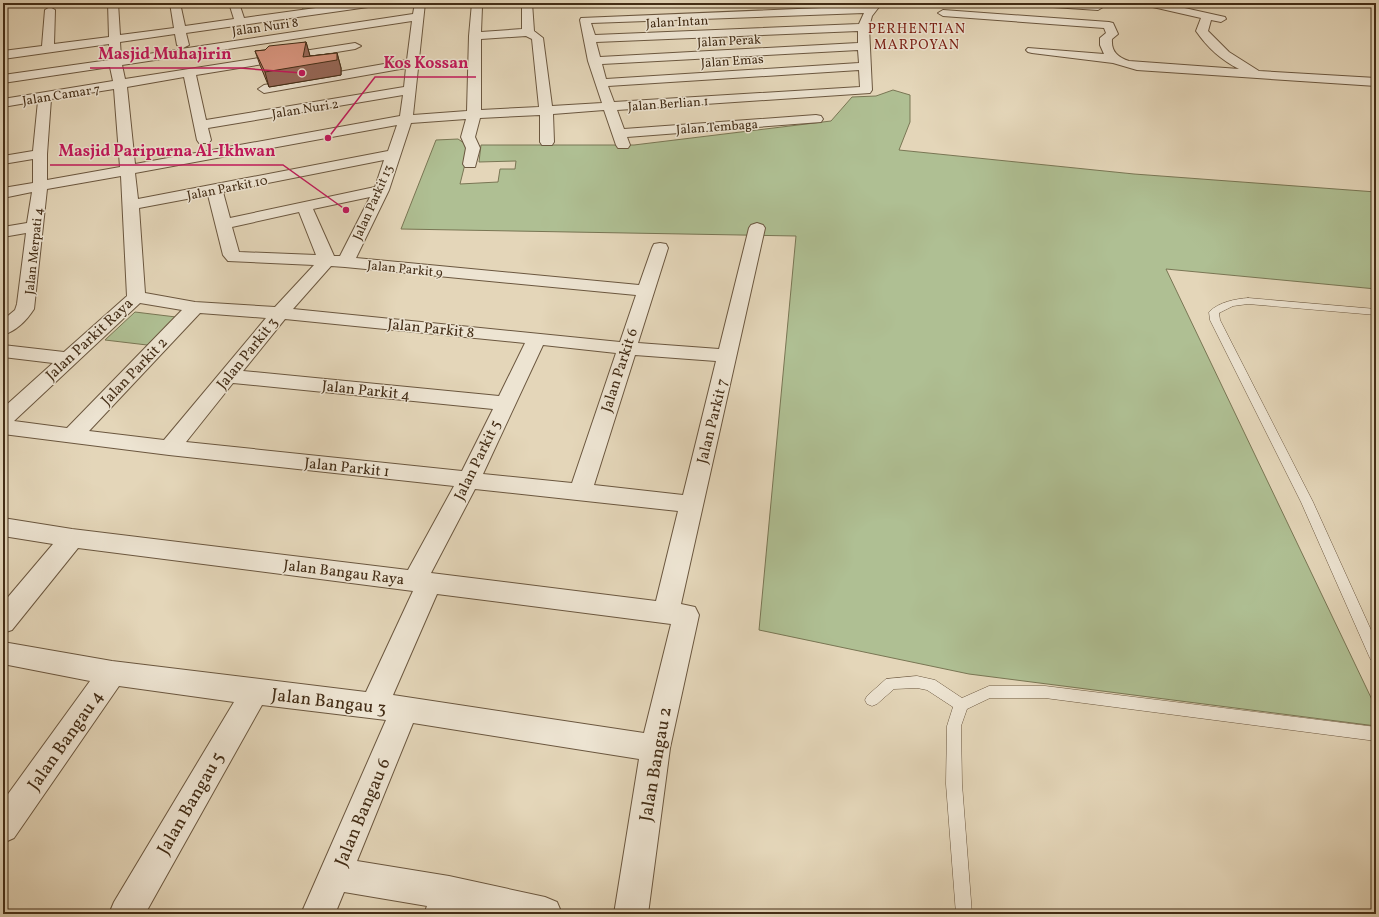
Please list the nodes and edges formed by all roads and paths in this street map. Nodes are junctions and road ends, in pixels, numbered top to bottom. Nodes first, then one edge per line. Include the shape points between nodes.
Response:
1 (10, 3) edge
2 (113, 3) edge
3 (175, 3) edge
4 (234, 3) edge
5 (294, 3) edge
6 (375, 3) edge
7 (420, 3) edge
8 (496, 3) edge
9 (527, 3) edge
10 (677, 3) edge
11 (1038, 3) edge
12 (1148, 3) edge
13 (1098, 5) edge
14 (875, 6) edge
15 (3, 7) edge
16 (824, 7) edge
17 (582, 8) dead end
18 (738, 8) edge
19 (50, 10) dead end
20 (943, 12) edge
21 (298, 14) junction
22 (677, 15) junction
23 (1207, 16) junction
24 (418, 17) junction
25 (585, 20) junction
26 (1222, 20) dead end
27 (240, 22) junction
28 (1101, 25) junction
29 (362, 26) junction
30 (863, 27) junction
31 (180, 31) junction
32 (528, 32) junction
33 (476, 36) junction
34 (589, 39) junction
35 (115, 40) junction
36 (355, 46) junction
37 (864, 46) junction
38 (48, 49) junction
39 (1032, 50) dead end
40 (185, 51) junction
41 (3, 55) edge
42 (1113, 59) junction
43 (594, 61) junction
44 (115, 62) junction
45 (252, 62) junction
46 (412, 63) junction
47 (865, 66) junction
48 (189, 73) junction
49 (1258, 74) junction
50 (344, 76) junction
51 (3, 79) edge
52 (1376, 82) edge
53 (601, 83) junction
54 (120, 84) junction
55 (264, 89) junction
56 (409, 90) junction
57 (45, 97) junction
58 (3, 103) edge
59 (610, 106) junction
60 (546, 110) junction
61 (272, 113) junction
62 (474, 114) junction
63 (406, 119) junction
64 (816, 120) dead end
65 (201, 125) junction
66 (547, 142) dead end
67 (40, 154) junction
68 (394, 154) junction
69 (208, 155) junction
70 (3, 160) edge
71 (470, 164) dead end
72 (127, 170) junction
73 (40, 186) junction
74 (215, 190) junction
75 (381, 190) junction
76 (3, 193) edge
77 (131, 205) junction
78 (304, 206) junction
79 (222, 224) junction
80 (35, 226) junction
81 (757, 228) dead end
82 (3, 232) edge
83 (660, 248) dead end
84 (336, 261) junction
85 (646, 291) junction
86 (136, 297) junction
87 (195, 307) junction
88 (1376, 312) edge
89 (280, 313) junction
90 (3, 329) edge
91 (537, 338) junction
92 (626, 348) junction
93 (3, 351) edge
94 (727, 356) junction
95 (69, 358) junction
96 (228, 376) junction
97 (504, 404) junction
98 (3, 420) edge
99 (3, 427) edge
100 (72, 436) junction
101 (169, 448) junction
102 (468, 481) junction
103 (580, 493) junction
104 (692, 504) junction
105 (3, 528) edge
106 (72, 538) junction
107 (422, 581) junction
108 (676, 614) junction
109 (3, 622) edge
110 (3, 653) edge
111 (1376, 656) edge
112 (112, 673) junction
113 (255, 692) junction
114 (872, 700) dead end
115 (961, 705) junction
116 (374, 706) junction
117 (405, 709) junction
118 (1376, 734) edge
119 (655, 748) junction
120 (3, 827) edge
121 (336, 874) junction
122 (445, 904) edge
123 (126, 914) edge
124 (318, 914) edge
125 (546, 914) edge
126 (631, 914) edge
127 (964, 914) edge

1 - 15 street
2 - 35 street, Jalan Parkit Raya
3 - 31 street
4 - 27 street
5 - 21 street
6 - 21 street
7 - 24 street, Jalan Parkit 13
8 - 33 street via 478,4
9 - 32 street
10 - 22 street
11 - 13 street
12 - 23 street
13 - 28 street
14 - 16 street
14 - 30 street
16 - 18 street
17 - 25 street, Jalan Tembaga
18 - 22 street
19 - 38 street
20 - 28 street
21 - 27 street
22 - 25 street via 619,14
23 - 26 street
23 - 49 street via 1202,30 1207,39 1242,67
24 - 29 street, Jalan Nuri 8
24 - 46 street, Jalan Parkit 13
25 - 34 street, Jalan Tembaga
27 - 31 street
28 - 42 street via 1109,25 1112,34 1106,38 1105,45
29 - 36 street
29 - 40 street, Jalan Nuri 8
30 - 34 street, Jalan Intan
30 - 37 street, Jalan Berlian 1
31 - 35 street
31 - 40 street
32 - 33 street
32 - 60 street via 537,38
33 - 62 street
34 - 43 street, Jalan Tembaga
35 - 38 street
35 - 44 street, Jalan Parkit Raya
36 - 45 street, Jalan Camar 7
36 - 50 street
37 - 43 street, Jalan Perak
37 - 47 street, Jalan Berlian 1
38 - 41 street
39 - 42 street
40 - 44 street, Jalan Nuri 8
42 - 49 street via 1137,66
43 - 53 street, Jalan Tembaga
44 - 51 street, Jalan Nuri 8
44 - 54 street, Jalan Parkit Raya
45 - 48 street, Jalan Camar 7
45 - 55 street
46 - 50 street
46 - 56 street, Jalan Parkit 13
47 - 53 street, Jalan Emas
47 - 59 street, Jalan Berlian 1 via 866,90
48 - 54 street, Jalan Camar 7
48 - 65 street
49 - 52 street
50 - 55 street
53 - 59 street, Jalan Tembaga
54 - 57 street, Jalan Camar 7
54 - 72 street, Jalan Parkit Raya
55 - 61 street
56 - 61 street, Jalan Nuri 2
56 - 63 street, Jalan Parkit 13
57 - 58 street, Jalan Camar 7
57 - 67 street, Jalan Merpati 4
59 - 60 street, Jalan Berlian 1
59 - 64 street, Jalan Tembaga via 621,139
60 - 62 street, Jalan Berlian 1
60 - 66 street
61 - 65 street, Jalan Nuri 2
62 - 63 street, Jalan Berlian 1
62 - 71 street via 468,137 473,148
63 - 68 street, Jalan Parkit 13
63 - 69 street, Jalan Berlian 1
65 - 69 street
67 - 70 street
67 - 73 street, Jalan Merpati 4
68 - 74 street, Jalan Parkit 10
68 - 75 street, Jalan Parkit 13
69 - 72 street, Jalan Berlian 1
72 - 73 street, Jalan Berlian 1
72 - 77 street, Jalan Parkit Raya
73 - 76 street, Jalan Berlian 1
73 - 80 street, Jalan Merpati 4
74 - 77 street, Jalan Parkit 10
74 - 79 street, Jalan Parkit 9
75 - 78 street
75 - 84 street, Jalan Parkit 13
77 - 86 street, Jalan Parkit Raya
78 - 79 street
78 - 84 street
79 - 84 street, Jalan Parkit 9 via 232,256
80 - 82 street
80 - 90 street, Jalan Merpati 4 via 27,289 28,303 26,309
81 - 94 street, Jalan Parkit 7
83 - 85 street, Jalan Parkit 6
84 - 85 street, Jalan Parkit 9
84 - 89 street, Jalan Parkit 3
85 - 92 street, Jalan Parkit 6
86 - 87 street, Jalan Parkit 8
86 - 95 street, Jalan Parkit Raya
87 - 89 street, Jalan Parkit 8
87 - 100 street, Jalan Parkit 2
88 - 111 lane via 1248,301 1232,303 1214,312 1215,320 1307,502
89 - 91 street, Jalan Parkit 8
89 - 96 street, Jalan Parkit 3
91 - 92 street, Jalan Parkit 8
91 - 97 street, Jalan Parkit 5
92 - 94 street, Jalan Parkit 8
92 - 103 street, Jalan Parkit 6
93 - 95 street
94 - 104 street, Jalan Parkit 7
95 - 98 street, Jalan Parkit Raya
96 - 97 street, Jalan Parkit 4
96 - 101 street, Jalan Parkit 3
97 - 102 street, Jalan Parkit 5
99 - 100 street, Jalan Parkit 1
100 - 101 street, Jalan Parkit 1
101 - 102 street, Jalan Parkit 1
102 - 103 street, Jalan Parkit 1
102 - 107 street, Jalan Parkit 5
103 - 104 street, Jalan Parkit 1
104 - 108 street, Jalan Parkit 7
105 - 106 street, Jalan Bangau Raya
106 - 107 street, Jalan Bangau Raya
106 - 109 street
107 - 108 street, Jalan Bangau Raya
107 - 116 street
108 - 119 street, Jalan Bangau 2
110 - 112 street, Jalan Bangau 3
112 - 113 street, Jalan Bangau 3
112 - 120 street, Jalan Bangau 4
113 - 116 street, Jalan Bangau 3
113 - 123 street, Jalan Bangau 5
114 - 115 lane via 891,683 917,682 930,684
115 - 118 lane via 989,692 1045,692
115 - 127 lane via 954,726 954,784
116 - 117 street, Jalan Bangau 3
117 - 119 street, Jalan Bangau 3
117 - 121 street, Jalan Bangau 6
119 - 126 street, Jalan Bangau 2
121 - 122 street
121 - 124 street, Jalan Bangau 6
122 - 125 street

